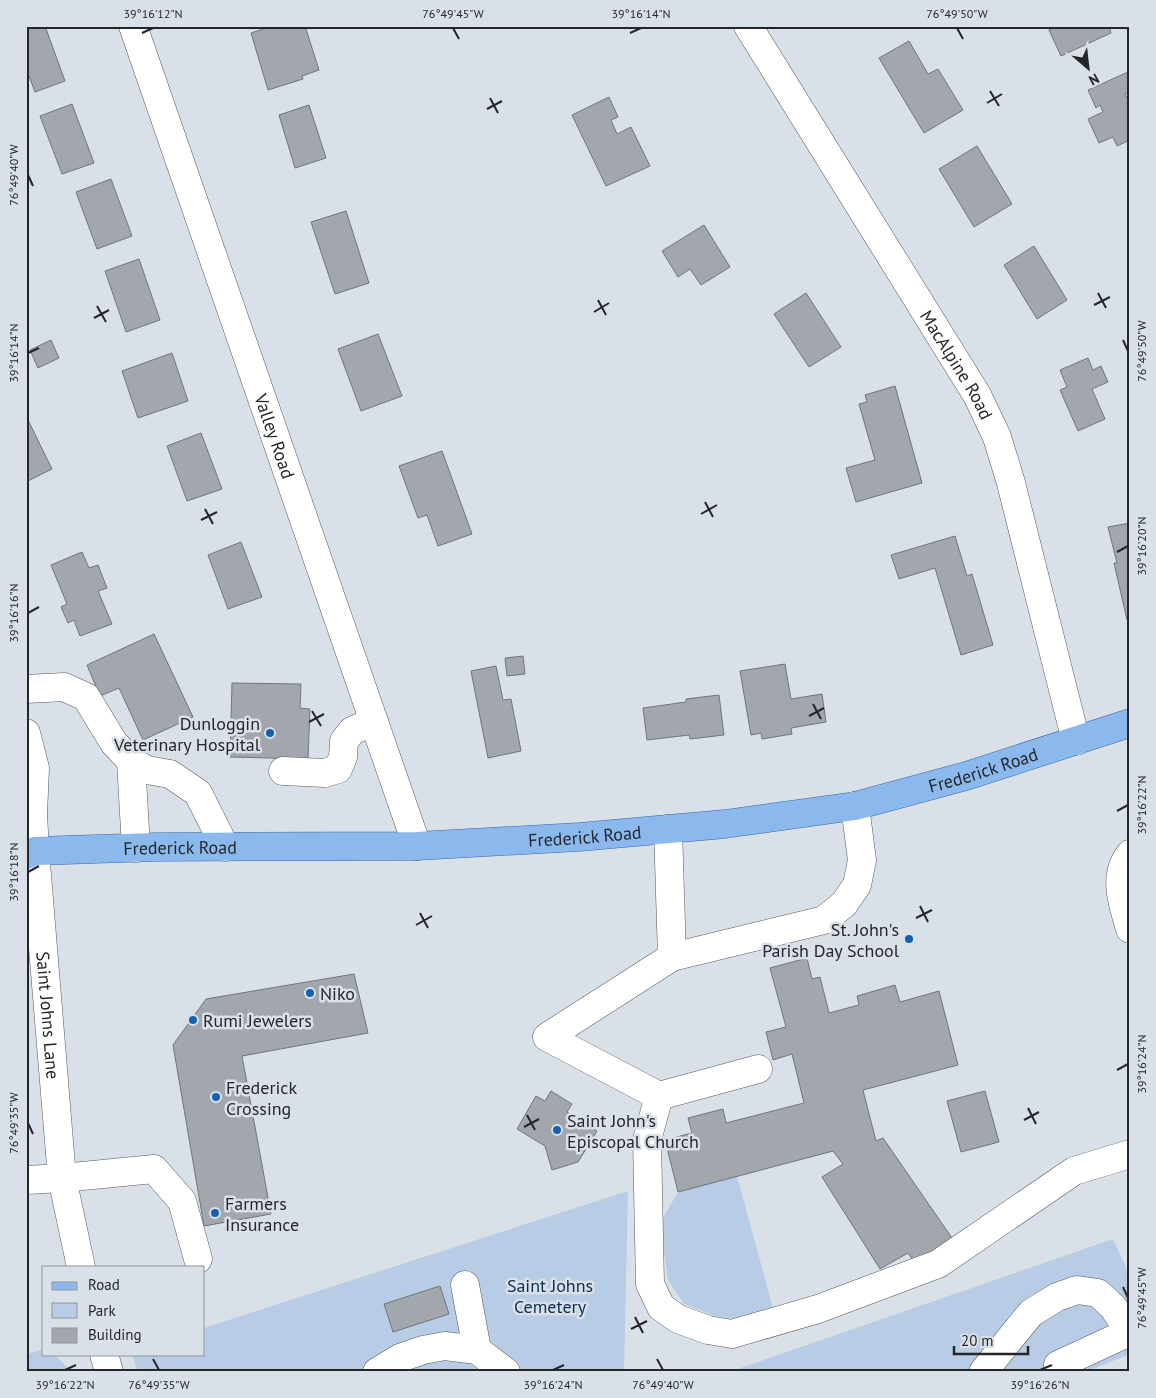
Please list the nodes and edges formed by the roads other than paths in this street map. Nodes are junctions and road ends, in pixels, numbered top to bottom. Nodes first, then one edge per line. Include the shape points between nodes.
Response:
1 (133, 26) edge
2 (748, 26) edge
3 (26, 689) edge
4 (374, 721) junction
5 (1130, 723) edge
6 (26, 733) edge
7 (1076, 742) junction
8 (131, 761) junction
9 (283, 771) dead end
10 (855, 806) junction
11 (668, 829) junction
12 (417, 846) junction
13 (225, 847) junction
14 (136, 848) junction
15 (30, 853) edge
16 (1130, 854) edge
17 (1130, 929) edge
18 (672, 957) junction
19 (758, 1068) dead end
20 (659, 1096) junction
21 (1130, 1154) edge
22 (62, 1178) junction
23 (26, 1180) edge
24 (198, 1259) dead end
25 (81, 1266) edge
26 (465, 1285) dead end
27 (477, 1350) junction
28 (105, 1356) edge
29 (1054, 1370) edge
30 (109, 1372) edge
31 (377, 1372) edge
32 (506, 1372) edge
33 (983, 1372) edge

1 - 4 street, Valley Road
2 - 7 street, MacAlpine Road via 976,395 997,436
3 - 8 street via 64,687 86,697 114,743
4 - 9 street via 352,732 344,741 338,769 324,773
4 - 12 street, Valley Road
5 - 7 main road, Frederick Road
6 - 15 street, Saint Johns Lane via 35,768
7 - 10 main road, Frederick Road
8 - 13 street via 147,770 170,774 198,793
8 - 14 street
10 - 11 main road, Frederick Road
10 - 18 street via 862,860 858,885 844,904 824,920
11 - 12 main road, Frederick Road
11 - 18 street
12 - 13 main road, Frederick Road
13 - 14 main road, Frederick Road
14 - 15 main road, Frederick Road
15 - 22 street, Saint Johns Lane
16 - 17 street via 1122,863 1120,892
18 - 20 street via 547,1037
19 - 20 street
20 - 21 street via 647,1140 650,1284 661,1307 678,1319 708,1330 732,1334 818,1309 938,1264 1074,1171
22 - 23 street
22 - 24 street via 154,1169 182,1201
22 - 25 street, Saint Johns Lane
26 - 27 street
27 - 31 street via 445,1346 423,1350 400,1358
27 - 32 street
28 - 30 street
29 - 33 street via 1125,1334 1123,1322 1098,1293 1077,1290 1057,1297 1031,1313

